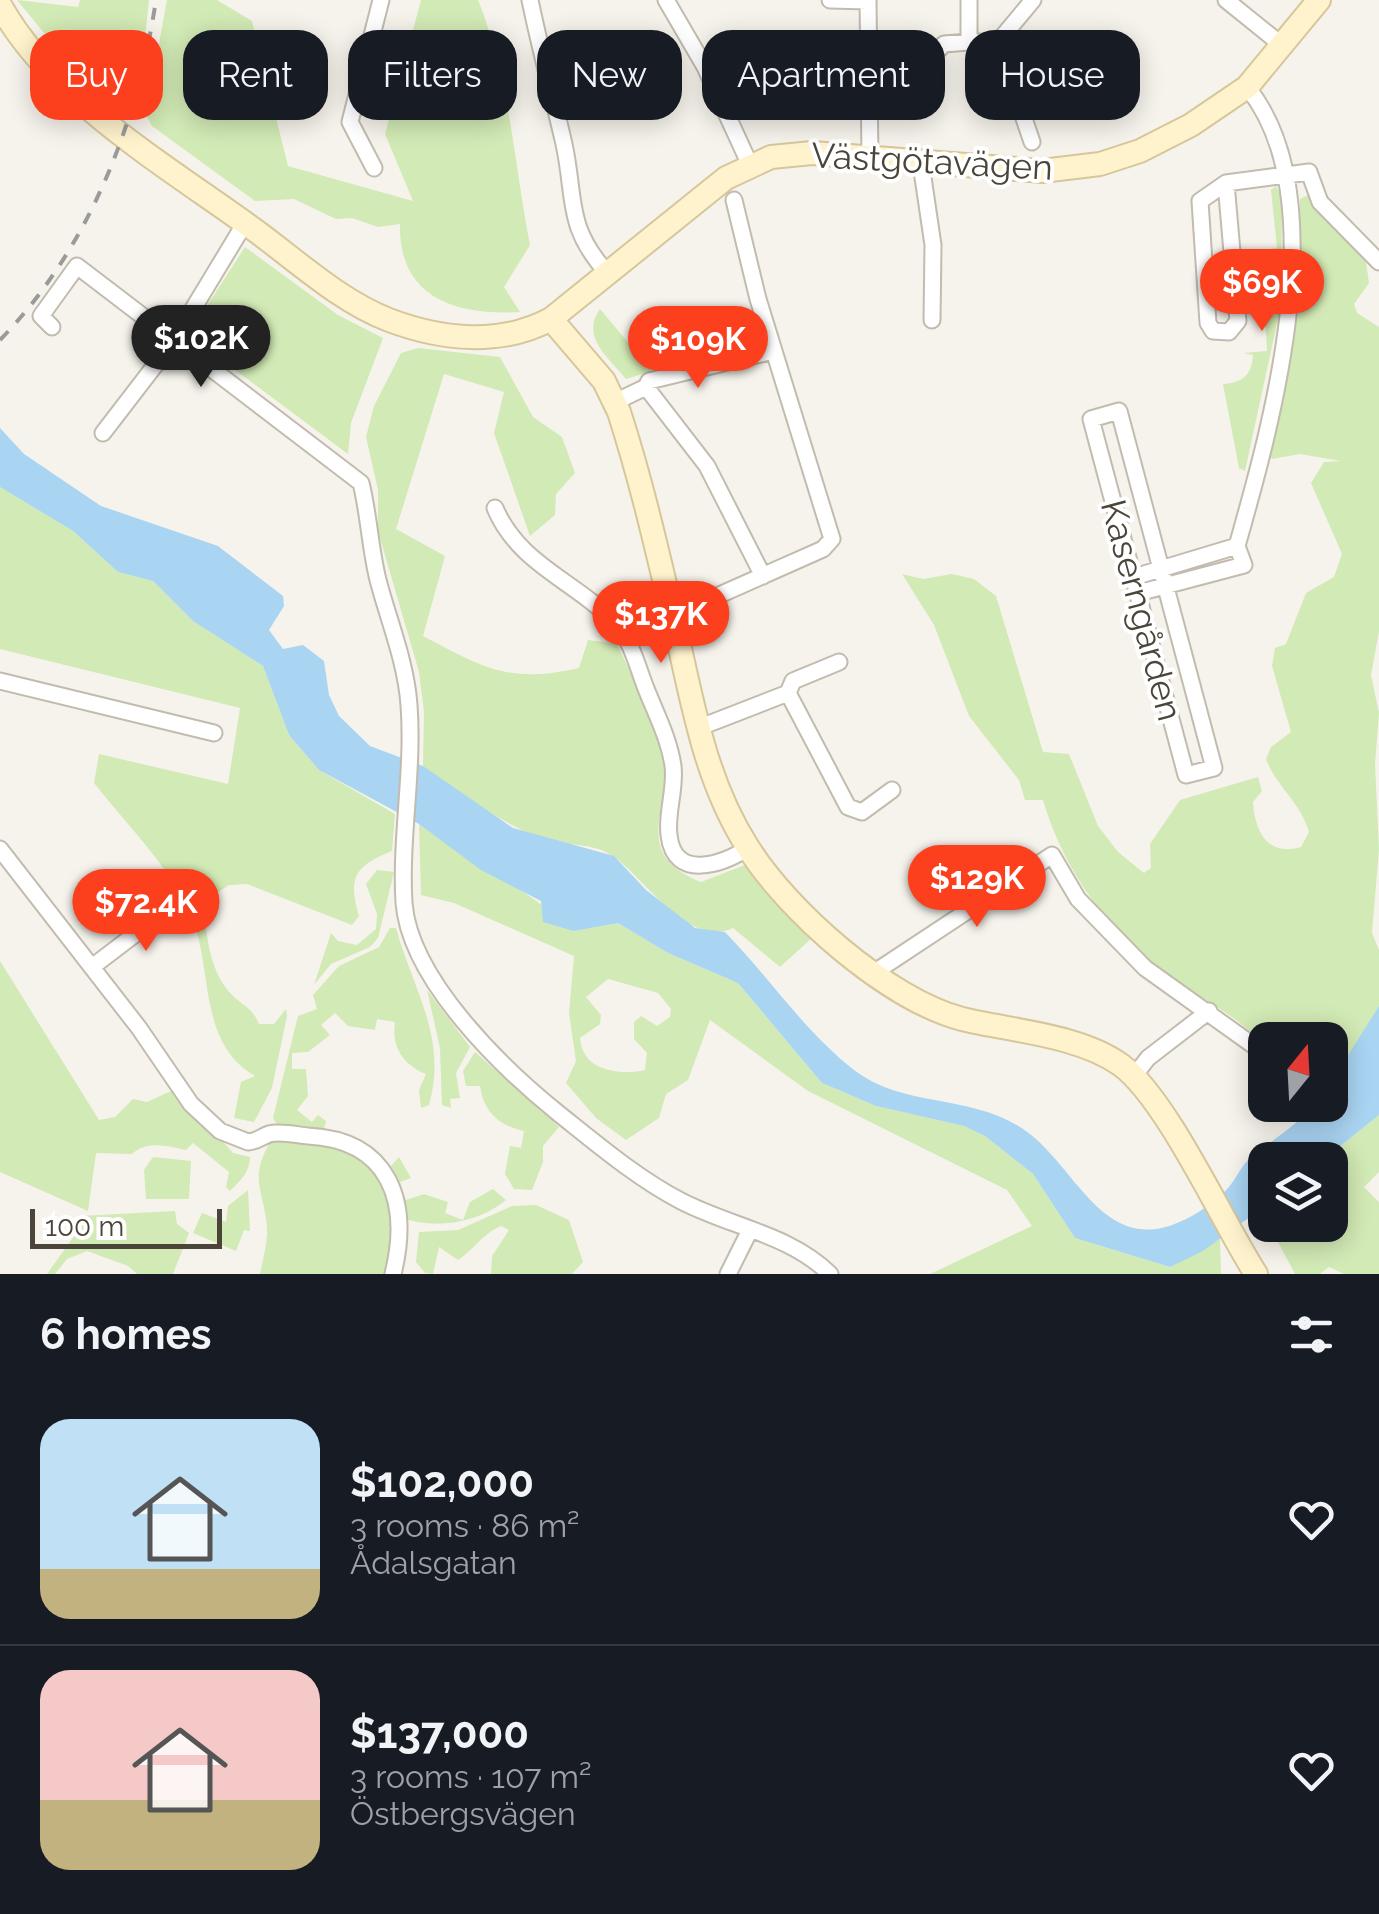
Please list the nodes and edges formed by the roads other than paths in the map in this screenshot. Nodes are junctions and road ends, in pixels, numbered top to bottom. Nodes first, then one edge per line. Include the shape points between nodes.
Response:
1 (381, 0) edge
2 (530, 0) edge
3 (666, 0) edge
4 (830, 0) edge
5 (969, 0) edge
6 (1033, 0) edge
7 (1226, 0) edge
8 (1319, 0) edge
9 (868, 1) edge
10 (0, 5) edge
11 (869, 30) edge
12 (969, 30) edge
13 (1008, 30) edge
14 (1283, 46) junction
15 (1247, 87) junction
16 (871, 120) edge
17 (1025, 120) edge
18 (1032, 142) dead end
19 (870, 158) junction
20 (921, 164) junction
21 (750, 165) junction
22 (374, 168) dead end
23 (1286, 176) junction
24 (1226, 184) junction
25 (734, 200) dead end
26 (245, 224) junction
27 (1379, 262) edge
28 (608, 274) junction
29 (551, 320) junction
30 (932, 320) dead end
31 (52, 327) dead end
32 (173, 342) junction
33 (773, 350) junction
34 (646, 388) junction
35 (615, 402) junction
36 (103, 433) dead end
37 (494, 508) dead end
38 (1237, 546) junction
39 (762, 576) junction
40 (1164, 577) junction
41 (1136, 585) junction
42 (672, 616) junction
43 (839, 662) dead end
44 (0, 682) edge
45 (788, 693) junction
46 (698, 728) junction
47 (214, 733) dead end
48 (892, 790) dead end
49 (748, 848) junction
50 (0, 849) edge
51 (172, 906) dead end
52 (92, 967) junction
53 (875, 972) junction
54 (1209, 1012) junction
55 (1248, 1041) edge
56 (1134, 1076) junction
57 (750, 1230) junction
58 (1251, 1265) edge
59 (393, 1274) edge
60 (728, 1274) edge
61 (830, 1274) edge

1 - 22 street via 350,122
2 - 28 street via 565,148 570,206
3 - 21 street via 706,67
4 - 9 street
5 - 12 street
6 - 13 street
7 - 14 street
8 - 14 street, Västgötavägen
9 - 11 street
10 - 26 street, Västgötavägen via 90,108
14 - 15 street, Västgötavägen
15 - 20 street, Västgötavägen via 1178,133 1100,164 1042,171
15 - 23 street via 1268,120
16 - 19 street
17 - 18 street
19 - 20 street, Västgötavägen
19 - 21 street, Västgötavägen via 812,152
20 - 30 street via 933,245
21 - 28 street, Västgötavägen
23 - 24 street
23 - 27 street via 1309,172 1320,202
23 - 38 street via 1289,310
24 - 24 street via 1200,201 1208,323 1224,334 1238,321
25 - 33 street
26 - 29 street, Västgötavägen via 394,322 490,338 518,336
26 - 32 street
28 - 29 street, Västgötavägen
29 - 35 street
31 - 32 street via 41,316 77,266
32 - 36 street
32 - 57 street via 354,476 363,493 406,680 404,903 415,947 488,1047 555,1110 650,1183
33 - 34 street via 649,380
33 - 39 street via 832,539 823,550
34 - 35 street
34 - 39 street via 706,466
35 - 42 street
37 - 49 street via 528,558 591,602 626,637 670,748 668,832 675,851 709,868
38 - 40 street
38 - 40 street via 1244,564
39 - 42 street
40 - 41 street
40 - 41 street, Kaserngården via 1119,411 1091,419
40 - 41 street, Kaserngården via 1214,768 1186,776
42 - 46 street
43 - 45 street via 793,681
44 - 47 street
45 - 46 street
45 - 48 street via 848,807 862,812
46 - 49 street via 717,788
49 - 53 street via 785,895
50 - 52 street
51 - 52 street
52 - 59 street via 191,1104 220,1131 248,1142 270,1134 337,1138 380,1164 398,1226
53 - 54 street via 1052,855 1078,899 1145,968
53 - 56 street via 948,1015 1094,1051
54 - 55 street
54 - 56 street
56 - 58 street
57 - 60 street
57 - 61 street via 793,1246

